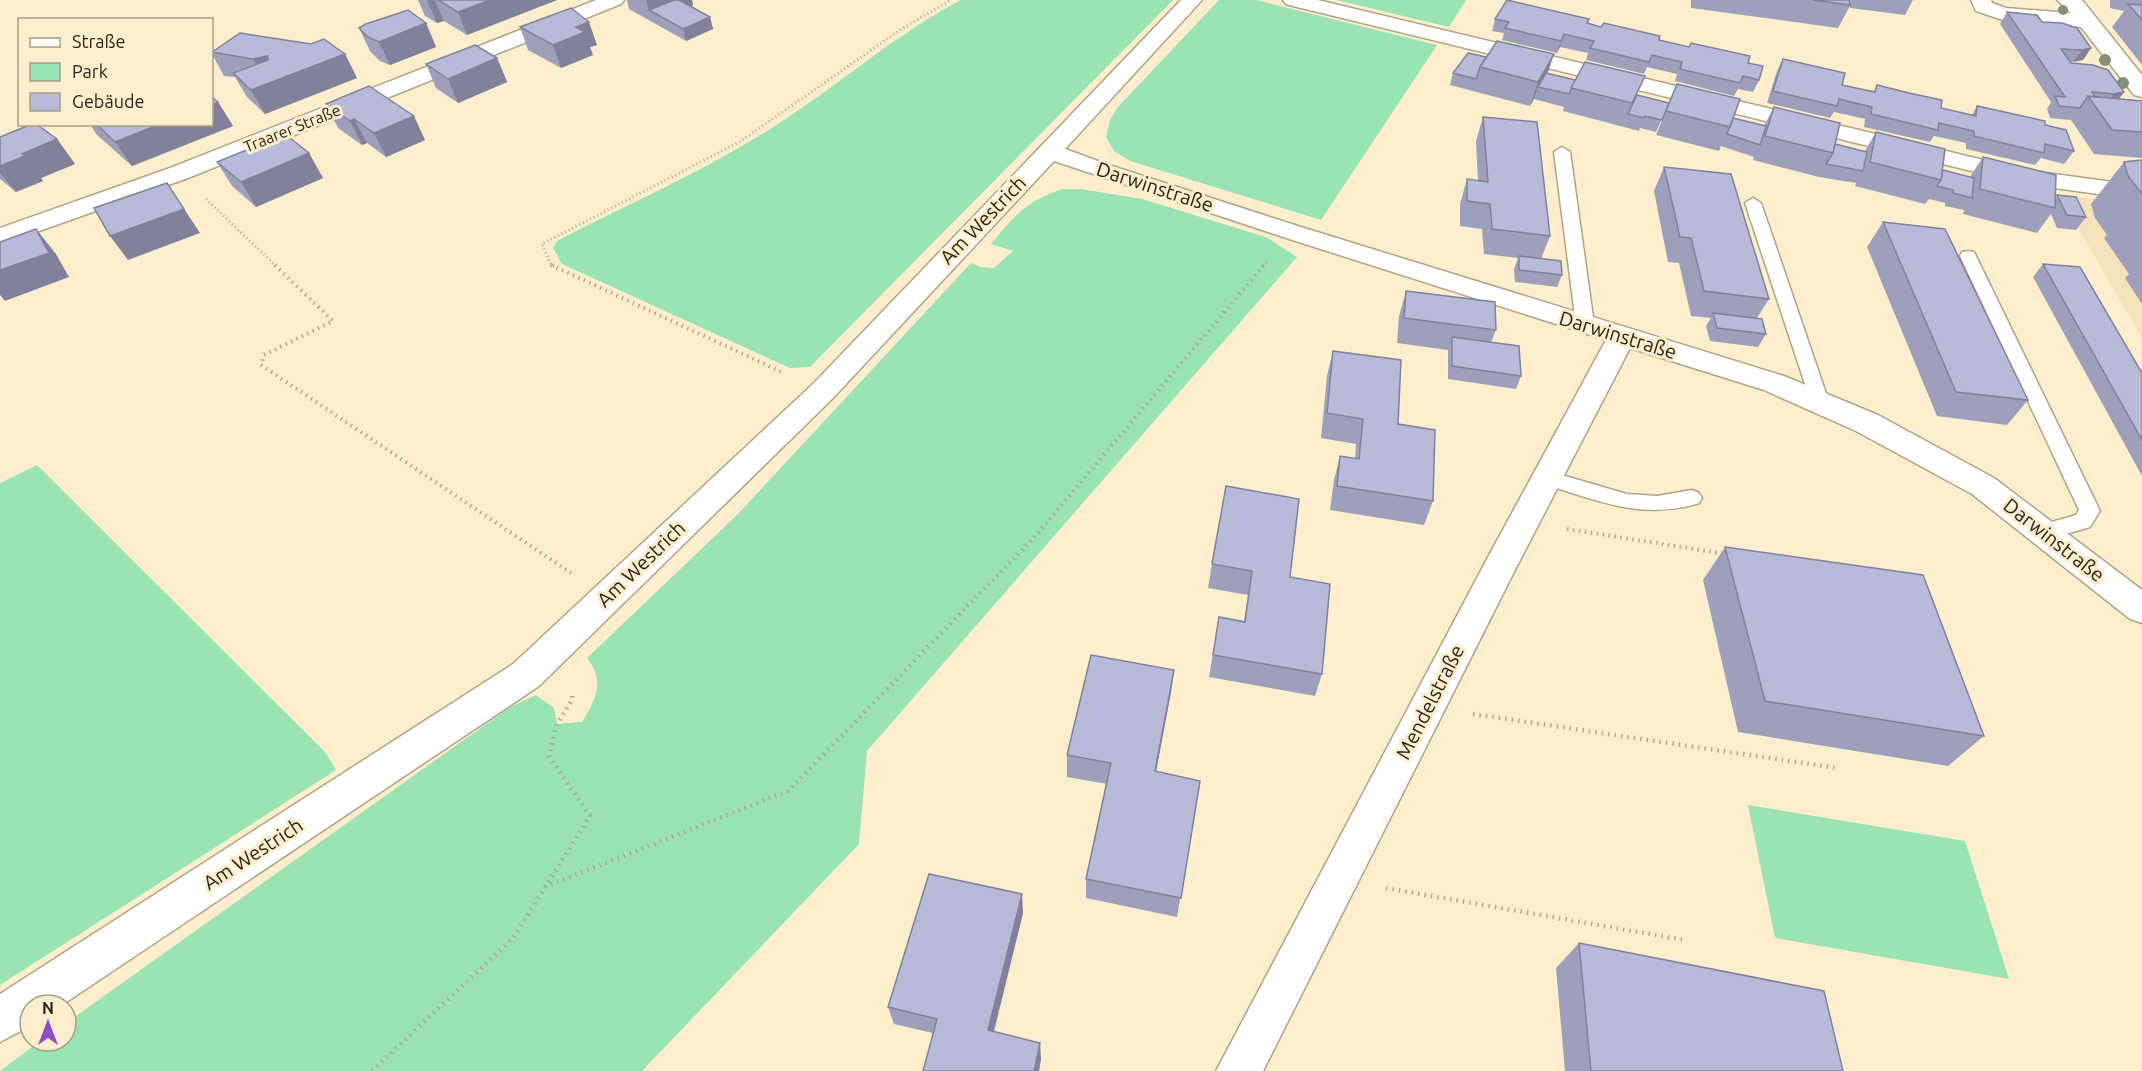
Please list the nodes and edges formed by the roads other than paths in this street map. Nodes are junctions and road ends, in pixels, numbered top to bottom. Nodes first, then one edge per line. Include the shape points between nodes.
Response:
1 (614, 0) edge
2 (1191, 0) edge
3 (1293, 0) edge
4 (1981, 0) edge
5 (2067, 0) edge
6 (2089, 21) junction
7 (2142, 90) edge
8 (1050, 151) junction
9 (1562, 152) dead end
10 (2142, 193) edge
11 (1753, 203) dead end
12 (0, 237) edge
13 (1968, 256) dead end
14 (1585, 324) junction
15 (1623, 335) junction
16 (1820, 402) junction
17 (1548, 478) junction
18 (1692, 498) dead end
19 (2045, 531) junction
20 (2142, 609) edge
21 (0, 1020) edge
22 (1239, 1071) edge

1 - 12 street, Traarer Straße via 179,173
2 - 8 street, Am Westrich
3 - 10 street via 2025,177
4 - 6 street via 1983,7 2003,14
5 - 6 street
6 - 7 street
8 - 14 street, Darwinstraße
8 - 21 street, Am Westrich via 823,391 526,675
9 - 14 lane
11 - 16 lane
13 - 19 lane via 2090,511 2083,521
14 - 15 street, Darwinstraße
15 - 16 street, Darwinstraße via 1774,383
15 - 17 street, Mendelstraße
16 - 19 street, Darwinstraße via 1983,486
17 - 18 lane via 1627,502 1657,504
17 - 22 street, Mendelstraße
19 - 20 street, Darwinstraße

